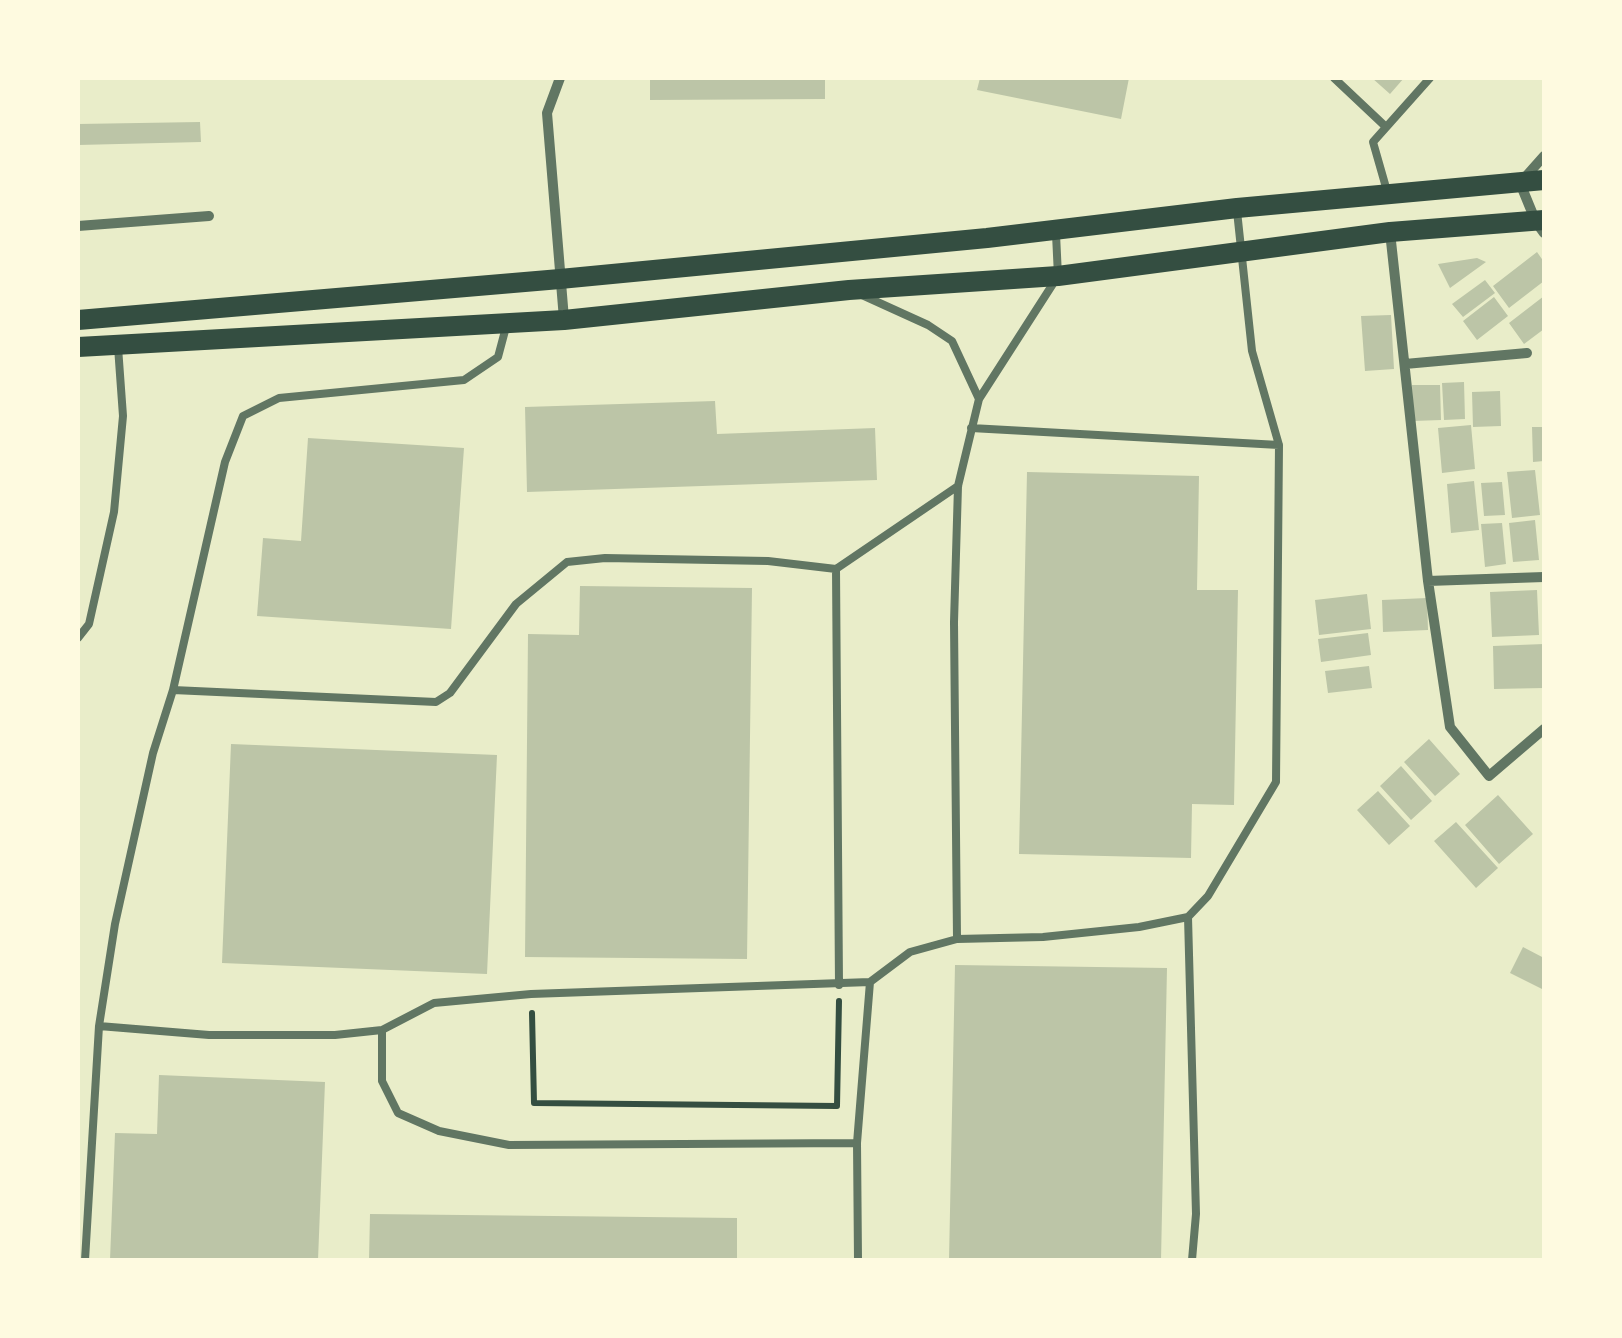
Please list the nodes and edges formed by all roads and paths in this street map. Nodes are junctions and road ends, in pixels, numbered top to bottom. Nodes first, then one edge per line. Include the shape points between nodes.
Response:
1 (560, 78) edge
2 (1334, 78) edge
3 (1430, 78) edge
4 (1386, 127) junction
5 (1544, 156) edge
6 (1544, 180) edge
7 (1520, 183) junction
8 (1388, 196) junction
9 (1237, 208) junction
10 (210, 216) dead end
11 (1542, 225) edge
12 (78, 226) edge
13 (1056, 230) junction
14 (1390, 232) junction
15 (1242, 249) junction
16 (1058, 276) junction
17 (560, 279) junction
18 (849, 290) junction
19 (78, 320) edge
20 (564, 320) junction
21 (507, 323) junction
22 (118, 342) junction
23 (78, 347) edge
24 (1526, 352) dead end
25 (1405, 364) junction
26 (979, 399) junction
27 (971, 428) junction
28 (1279, 445) junction
29 (958, 486) junction
30 (836, 569) junction
31 (1544, 576) edge
32 (1428, 582) junction
33 (78, 638) edge
34 (173, 690) junction
35 (1544, 728) edge
36 (1188, 917) junction
37 (957, 939) junction
38 (870, 982) junction
39 (839, 985) junction
40 (532, 994) junction
41 (100, 1026) junction
42 (382, 1030) junction
43 (857, 1143) junction
44 (85, 1260) edge
45 (858, 1260) edge
46 (1192, 1260) edge

1 - 17 street via 547,113
2 - 4 lane
3 - 4 lane
4 - 8 lane via 1373,142
5 - 7 street
6 - 7 main road
7 - 8 main road
7 - 11 street
8 - 9 main road
9 - 13 main road
9 - 15 lane
10 - 12 street
11 - 14 main road
13 - 16 lane
13 - 17 main road
14 - 15 main road
14 - 25 street
15 - 16 main road
15 - 28 lane via 1252,351
16 - 18 main road
16 - 26 lane
17 - 19 main road
17 - 20 street
18 - 20 main road
18 - 26 lane via 952,341
20 - 21 main road
21 - 22 main road
21 - 34 lane via 498,357 464,380 279,398 243,416 226,462
22 - 23 main road
22 - 33 lane via 123,416 114,512 89,624
24 - 25 street
25 - 32 street
26 - 27 lane
27 - 28 lane
27 - 29 lane
28 - 36 lane via 1276,782 1208,896
29 - 30 lane
29 - 37 lane
30 - 34 lane via 768,561 567,562 516,604 450,693 436,702
30 - 39 lane
31 - 32 street
32 - 35 street via 1450,727 1489,776
34 - 41 lane via 115,924
36 - 37 lane via 1062,935
36 - 46 lane
37 - 38 lane via 910,952
38 - 39 lane
38 - 43 lane
39 - 40 lane
39 - 40 path via 837,1106 534,1103
40 - 42 lane via 434,1002
41 - 42 lane via 209,1035
41 - 44 lane
42 - 43 lane via 382,1082 398,1113 439,1131 509,1144
43 - 45 lane

